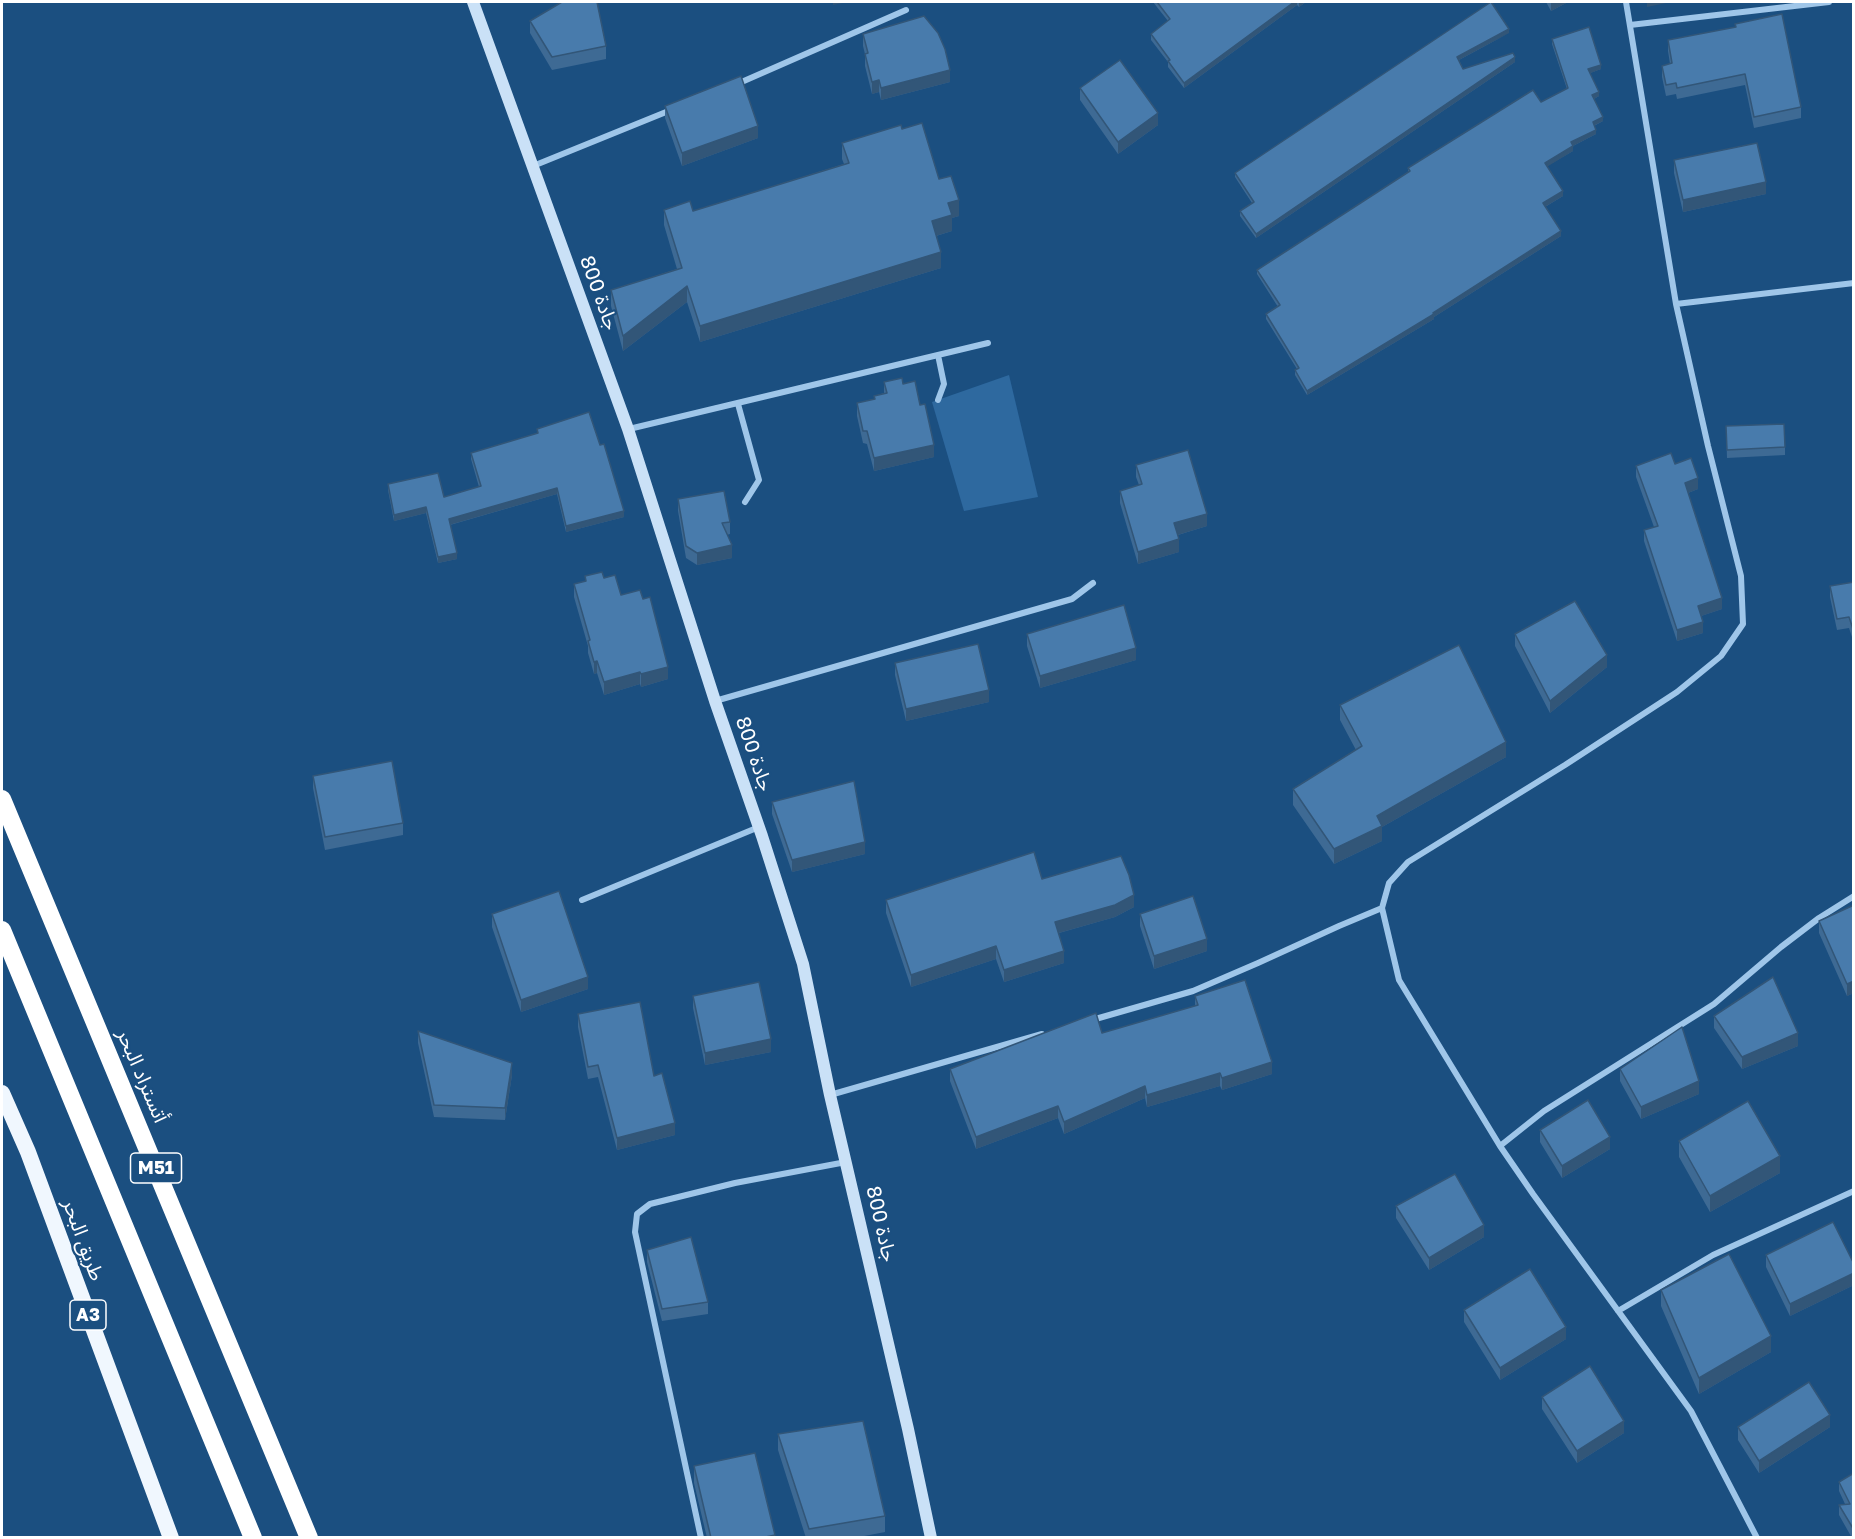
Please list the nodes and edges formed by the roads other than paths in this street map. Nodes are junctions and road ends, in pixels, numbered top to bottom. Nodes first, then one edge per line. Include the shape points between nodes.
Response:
1 (473, 2) edge
2 (1626, 2) edge
3 (1829, 2) edge
4 (906, 10) dead end
5 (1630, 25) junction
6 (725, 88) edge
7 (682, 106) edge
8 (533, 166) junction
9 (1854, 283) edge
10 (1676, 304) junction
11 (988, 343) dead end
12 (938, 355) junction
13 (938, 400) dead end
14 (738, 404) junction
15 (628, 429) junction
16 (745, 502) dead end
17 (1093, 583) dead end
18 (715, 701) junction
19 (2, 799) edge
20 (759, 827) junction
21 (1854, 896) edge
22 (582, 900) dead end
23 (1382, 908) junction
24 (2, 930) edge
25 (1090, 1021) edge
26 (1045, 1034) edge
27 (2, 1093) edge
28 (830, 1095) junction
29 (1500, 1146) junction
30 (847, 1162) junction
31 (1854, 1191) edge
32 (1618, 1311) junction
33 (171, 1538) edge
34 (254, 1538) edge
35 (309, 1538) edge
36 (702, 1538) edge
37 (931, 1538) edge
38 (1757, 1538) edge

1 - 8 main road, جادة 800
2 - 5 street
3 - 5 street
4 - 6 street
5 - 10 street
7 - 8 street
8 - 15 main road, جادة 800
9 - 10 street
10 - 23 street via 1741,576 1743,624 1721,656 1677,692 1408,862 1389,883
11 - 12 street
12 - 13 street via 944,384
12 - 14 street
14 - 15 street
14 - 16 street via 759,480
15 - 18 main road, جادة 800
17 - 18 street via 1072,599
18 - 20 main road, جادة 800
19 - 35 highway, أتستراد البحر / M51
20 - 22 street
20 - 28 main road, جادة 800 via 804,964
21 - 29 street via 1781,947 1714,1004 1544,1111
23 - 25 street via 1193,991
23 - 29 street via 1399,980
24 - 34 highway, M51
26 - 28 street
27 - 33 highway, طريق البحر / A3 via 28,1152
28 - 30 main road, جادة 800
29 - 32 street
30 - 36 street via 735,1183 650,1204 636,1214 635,1232
30 - 37 main road, جادة 800
31 - 32 street via 1713,1255
32 - 38 street via 1690,1411

